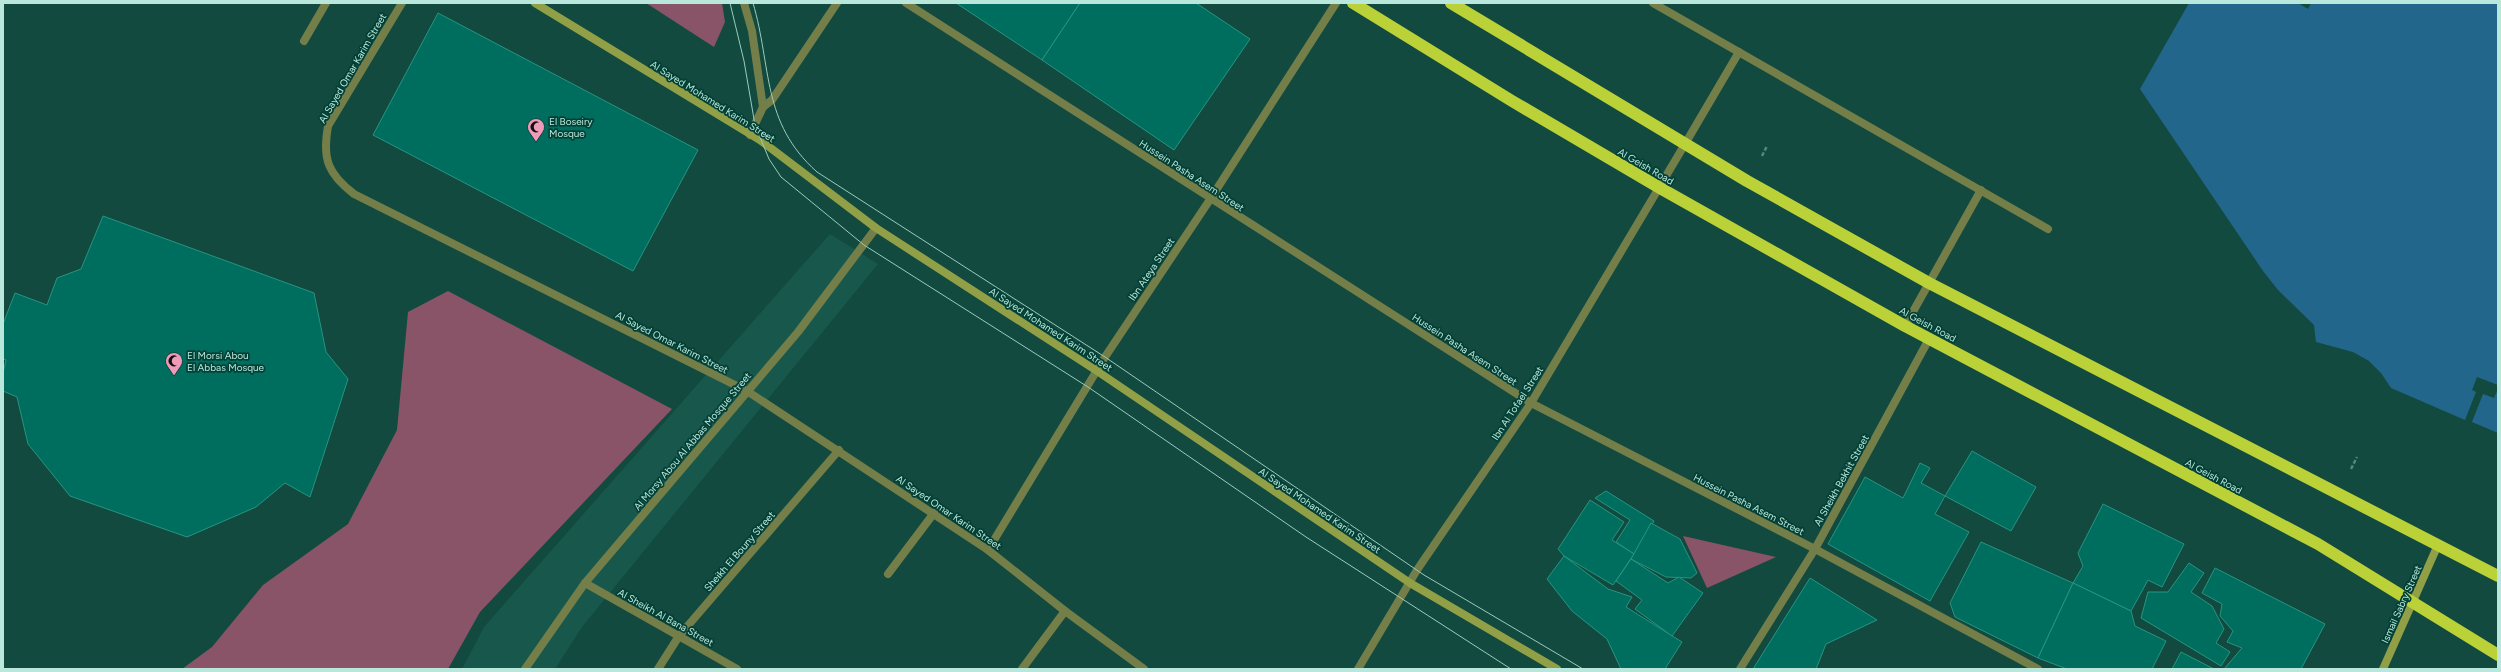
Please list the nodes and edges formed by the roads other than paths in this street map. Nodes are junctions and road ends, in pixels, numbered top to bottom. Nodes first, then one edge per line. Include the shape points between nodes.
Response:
1 (326, 3) edge
2 (402, 3) edge
3 (535, 3) edge
4 (744, 3) edge
5 (837, 3) edge
6 (906, 3) edge
7 (1336, 3) edge
8 (1353, 3) edge
9 (1451, 3) edge
10 (1652, 3) edge
11 (304, 41) dead end
12 (1739, 52) junction
13 (763, 107) junction
14 (750, 135) junction
15 (1685, 144) junction
16 (1660, 188) junction
17 (1981, 190) junction
18 (1211, 198) junction
19 (876, 228) junction
20 (2048, 228) dead end
21 (1929, 284) junction
22 (1905, 326) junction
23 (1929, 339) junction
24 (1097, 371) junction
25 (747, 391) junction
26 (1530, 403) junction
27 (839, 450) junction
28 (934, 513) junction
29 (2437, 547) junction
30 (1815, 549) junction
31 (988, 550) junction
32 (888, 574) dead end
33 (2498, 576) edge
34 (585, 583) junction
35 (1410, 583) junction
36 (2413, 602) junction
37 (1065, 611) junction
38 (678, 636) junction
39 (2498, 655) edge
40 (525, 669) edge
41 (658, 669) edge
42 (737, 669) edge
43 (1022, 669) edge
44 (1144, 669) edge
45 (1358, 669) edge
46 (1557, 669) edge
47 (1740, 669) edge
48 (2038, 669) edge
49 (2383, 669) edge

1 - 11 street
2 - 25 street, Al Sayed Omar Karim Street via 328,126 324,146 328,165 338,182 354,194
3 - 14 main road, Al Sayed Mohamed Karim Street
4 - 13 street via 752,31
5 - 13 street via 772,100
6 - 18 street, Hussein Pasha Asem Street
7 - 18 street, Ibn Ateya Street
8 - 16 highway, Al Geish Road
9 - 15 highway
10 - 12 street
12 - 15 street, Ibn Al Tofael Street
12 - 17 street
13 - 14 street
14 - 19 main road, Al Sayed Mohamed Karim Street
15 - 16 street, Ibn Al Tofael Street
15 - 21 highway
16 - 22 highway, Al Geish Road
16 - 26 street, Ibn Al Tofael Street
17 - 20 street
17 - 21 street
18 - 24 street, Ibn Ateya Street
18 - 26 street, Hussein Pasha Asem Street
19 - 24 main road, Al Sayed Mohamed Karim Street
19 - 25 street, Al Morsy Abou Al Abbas Mosque Street via 798,332
21 - 22 street
21 - 29 highway
22 - 23 highway, Al Geish Road
23 - 30 street, Al Sheikh Bekhit Street
23 - 36 highway, Al Geish Road via 2318,544
24 - 31 street, Ibn Ateya Street
24 - 35 main road, Al Sayed Mohamed Karim Street
25 - 27 street, Al Sayed Omar Karim Street
25 - 34 street, Al Morsy Abou Al Abbas Mosque Street
26 - 30 street, Hussein Pasha Asem Street
26 - 35 street, Ibn Al Tofael Street
27 - 28 street, Al Sayed Omar Karim Street
27 - 38 street, Sheikh El Bouny Street
28 - 31 street, Al Sayed Omar Karim Street
28 - 32 street
29 - 33 highway
29 - 36 main road, Ismail Sabry Street
30 - 47 street, Al Sheikh Bekhit Street
30 - 48 street, Hussein Pasha Asem Street
31 - 37 street, Al Sayed Omar Karim Street
34 - 38 street, Al Sheikh Al Bana Street
34 - 40 street, Al Morsy Abou Al Abbas Mosque Street
35 - 45 street, Ibn Al Tofael Street
35 - 46 main road, Al Sayed Mohamed Karim Street
36 - 39 highway, Al Geish Road
36 - 49 main road, Ismail Sabry Street
37 - 43 street
37 - 44 street, Al Sayed Omar Karim Street
38 - 41 street, Sheikh El Bouny Street
38 - 42 street, Al Sheikh Al Bana Street

